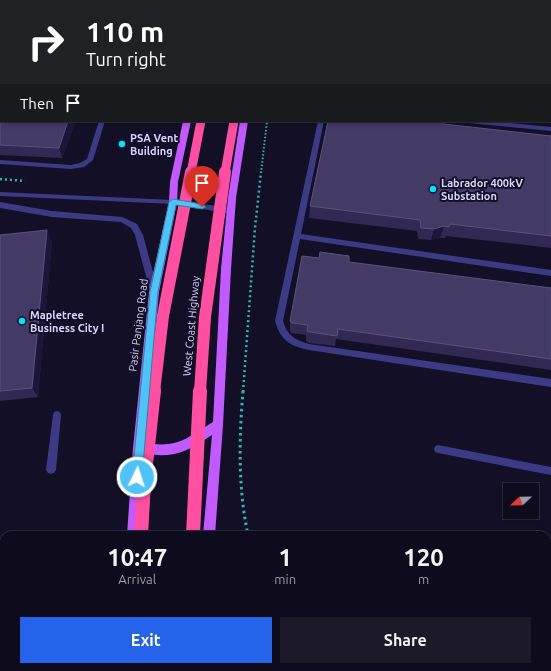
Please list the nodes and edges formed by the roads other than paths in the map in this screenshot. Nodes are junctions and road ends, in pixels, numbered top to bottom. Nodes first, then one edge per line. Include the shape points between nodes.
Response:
1 (102, 122) edge
2 (187, 122) edge
3 (202, 122) edge
4 (234, 122) edge
5 (244, 122) edge
6 (321, 122) edge
7 (479, 122) edge
8 (551, 129) edge
9 (0, 162) edge
10 (0, 194) edge
11 (173, 202) junction
12 (0, 205) edge
13 (232, 211) junction
14 (296, 236) junction
15 (551, 273) edge
16 (154, 292) junction
17 (551, 383) edge
18 (57, 415) dead end
19 (218, 425) junction
20 (139, 448) junction
21 (438, 449) dead end
22 (51, 470) dead end
23 (551, 471) edge
24 (133, 531) edge
25 (140, 531) edge
26 (193, 531) edge
27 (209, 531) edge

1 - 9 lane via 90,160 82,165 71,167
2 - 11 main road, Pasir Panjang Road via 174,182
3 - 25 highway, bridge via 163,316
4 - 26 highway, West Coast Highway, bridge via 205,317
5 - 13 main road
6 - 14 lane
7 - 8 lane
10 - 11 lane
11 - 13 lane
11 - 16 main road, Pasir Panjang Road
12 - 16 lane via 52,214 122,220 134,226 139,235
13 - 19 main road via 226,269
14 - 15 lane
14 - 17 lane via 279,321 280,328 293,343
16 - 20 main road, Pasir Panjang Road
18 - 22 lane
19 - 20 main road via 189,443 171,450
19 - 27 main road
20 - 24 main road, Pasir Panjang Road
21 - 23 lane

